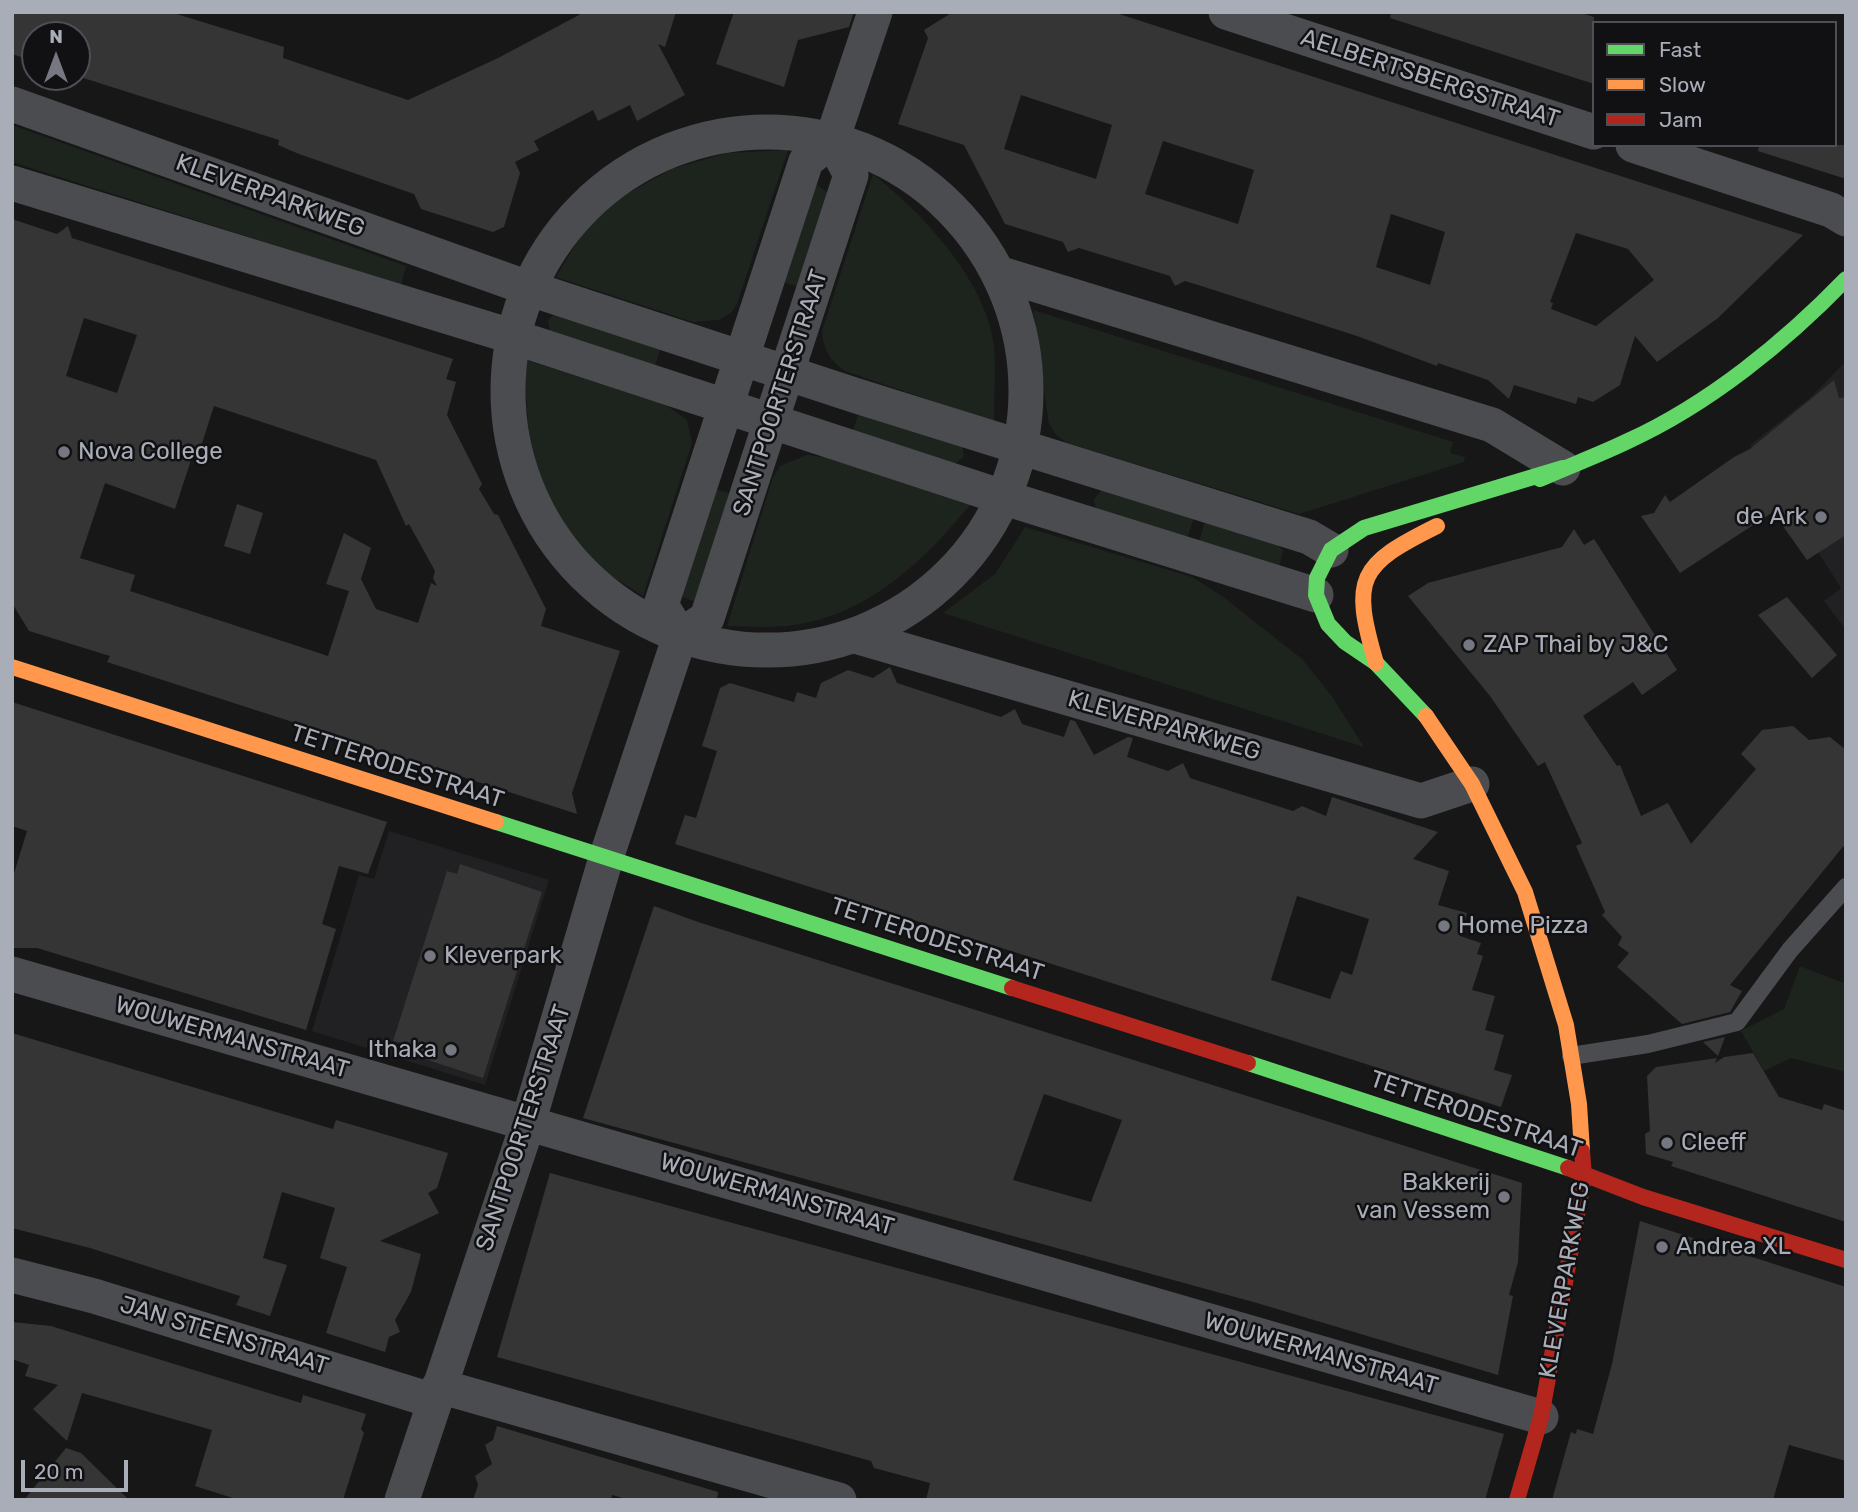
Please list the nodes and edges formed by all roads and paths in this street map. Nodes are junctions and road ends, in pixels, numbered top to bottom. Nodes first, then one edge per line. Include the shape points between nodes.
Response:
1 (875, 12) edge
2 (1226, 12) edge
3 (12, 104) edge
4 (1592, 131) edge
5 (832, 140) junction
6 (1639, 147) edge
7 (12, 183) edge
8 (1846, 219) edge
9 (998, 273) junction
10 (1846, 278) edge
11 (528, 288) junction
12 (514, 337) junction
13 (742, 359) junction
14 (788, 374) junction
15 (726, 406) junction
16 (772, 422) junction
17 (1019, 447) junction
18 (1563, 468) junction
19 (1002, 496) junction
20 (1331, 550) junction
21 (1316, 595) junction
22 (680, 636) junction
23 (855, 636) junction
24 (1376, 663) junction
25 (12, 667) edge
26 (1472, 784) junction
27 (606, 858) junction
28 (1846, 887) edge
29 (12, 974) edge
30 (1571, 1056) junction
31 (528, 1123) junction
32 (1584, 1176) junction
33 (1846, 1260) edge
34 (12, 1275) edge
35 (436, 1394) junction
36 (1541, 1418) junction
37 (768, 1491) edge
38 (402, 1500) edge
39 (839, 1500) edge
40 (1517, 1500) edge

1 - 5 street
2 - 4 street, AELBERTSBERGSTRAAT
3 - 11 street, KLEVERPARKWEG
5 - 9 street, KLEVERPARKWEG via 884,159 930,188 968,227
5 - 11 street, KLEVERPARKWEG via 778,132 723,135 670,150 622,175 580,211 546,254
5 - 13 street, SANTPOORTERSTRAAT via 806,161
5 - 14 street, SANTPOORTERSTRAAT via 850,175
6 - 8 street via 1831,210
7 - 12 street
9 - 17 street, KLEVERPARKWEG via 1021,332 1027,396
9 - 18 street via 1492,425
10 - 18 street via 1803,324 1720,387 1631,440
11 - 12 street, KLEVERPARKWEG
11 - 13 street, KLEVERPARKWEG
12 - 15 street
12 - 22 street, KLEVERPARKWEG via 508,360 508,418 520,476 545,528 582,574 627,611
13 - 14 street, KLEVERPARKWEG
13 - 15 street, SANTPOORTERSTRAAT
14 - 16 street, SANTPOORTERSTRAAT
14 - 17 street, KLEVERPARKWEG
15 - 16 street
15 - 22 street, SANTPOORTERSTRAAT via 661,605
16 - 19 street
16 - 22 street, SANTPOORTERSTRAAT via 707,618
17 - 19 street, KLEVERPARKWEG
17 - 20 street, KLEVERPARKWEG via 1309,537
18 - 20 street via 1364,528
18 - 24 street, KLEVERPARKWEG via 1392,547 1368,570 1361,585 1361,614
19 - 21 street
19 - 23 street, KLEVERPARKWEG via 995,517 959,568 911,608
20 - 21 street via 1317,578
21 - 24 street, KLEVERPARKWEG via 1328,624
22 - 23 street, KLEVERPARKWEG via 738,650 797,649
22 - 27 street, SANTPOORTERSTRAAT
23 - 26 street, KLEVERPARKWEG via 1420,801
24 - 26 street, KLEVERPARKWEG via 1432,723
25 - 27 street, TETTERODESTRAAT
26 - 30 street, KLEVERPARKWEG via 1525,892 1566,1025
27 - 31 street, SANTPOORTERSTRAAT
27 - 32 street, TETTERODESTRAAT via 1528,1153
28 - 30 lane via 1790,950 1737,1022 1648,1044
29 - 31 street, WOUWERMANSTRAAT
30 - 32 street, KLEVERPARKWEG
31 - 35 street, SANTPOORTERSTRAAT
31 - 36 street, WOUWERMANSTRAAT
32 - 33 street, TETTERODESTRAAT
32 - 36 street, KLEVERPARKWEG
34 - 35 street, JAN STEENSTRAAT
35 - 37 street, JAN STEENSTRAAT
35 - 38 street, SANTPOORTERSTRAAT
36 - 40 street, KLEVERPARKWEG
37 - 39 street, JAN STEENSTRAAT

